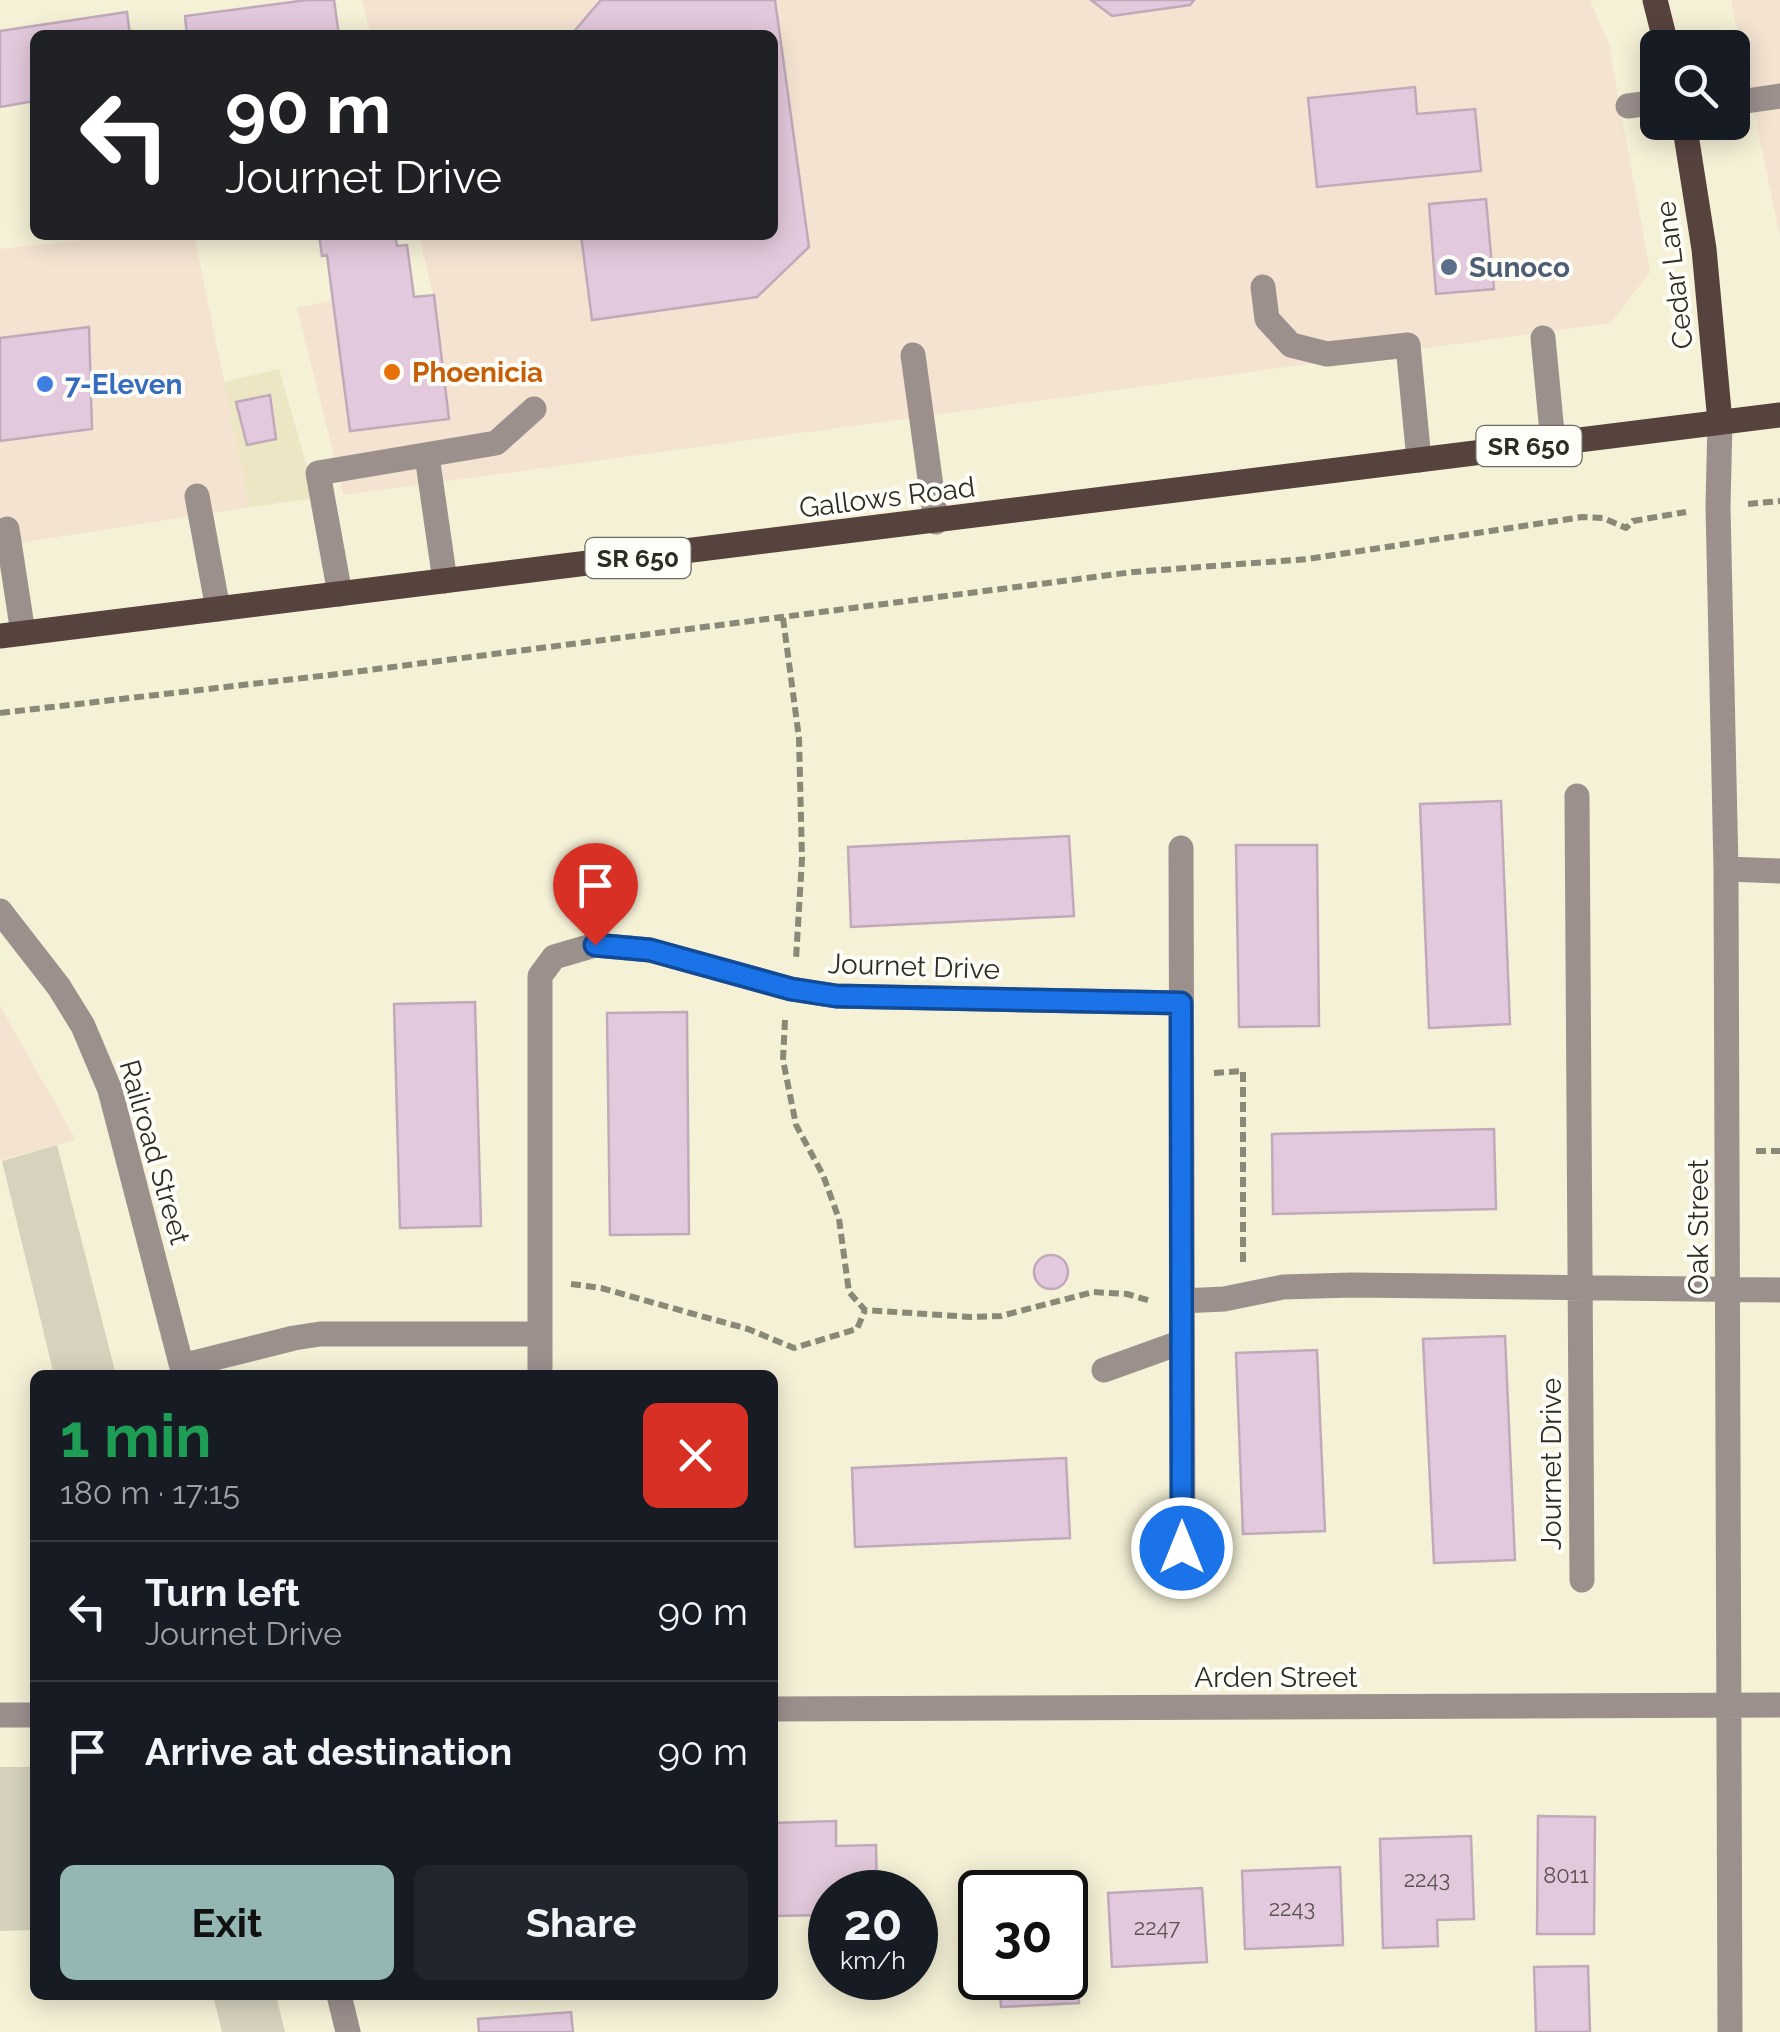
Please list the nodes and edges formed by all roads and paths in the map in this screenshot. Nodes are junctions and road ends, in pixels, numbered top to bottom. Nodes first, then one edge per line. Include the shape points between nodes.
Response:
1 (1655, 0) edge
2 (1663, 30) edge
3 (1780, 96) edge
4 (1750, 101) edge
5 (1640, 104) edge
6 (1628, 106) dead end
7 (1687, 140) edge
8 (1262, 287) dead end
9 (1543, 338) dead end
10 (913, 356) dead end
11 (534, 409) dead end
12 (1780, 415) edge
13 (1720, 422) junction
14 (1553, 443) junction
15 (427, 456) junction
16 (1420, 460) junction
17 (197, 496) dead end
18 (1780, 501) edge
19 (1718, 506) junction
20 (936, 522) junction
21 (6, 529) dead end
22 (444, 581) junction
23 (340, 594) junction
24 (218, 609) junction
25 (783, 618) junction
26 (12, 634) edge
27 (0, 713) edge
28 (1577, 796) dead end
29 (1181, 848) dead end
30 (1726, 869) junction
31 (1780, 871) edge
32 (0, 912) edge
33 (811, 963) dead end
34 (791, 989) junction
35 (1181, 1003) junction
36 (1210, 1073) dead end
37 (1258, 1266) dead end
38 (540, 1282) junction
39 (1580, 1288) junction
40 (1728, 1288) junction
41 (1780, 1290) edge
42 (1182, 1302) junction
43 (865, 1310) junction
44 (540, 1334) junction
45 (1182, 1342) junction
46 (183, 1370) edge
47 (540, 1370) edge
48 (1104, 1370) dead end
49 (1182, 1548) dead end
50 (1582, 1580) dead end
51 (1730, 1705) junction
52 (1780, 1705) edge
53 (778, 1709) edge
54 (0, 1715) edge
55 (30, 1715) edge
56 (339, 2000) edge
57 (348, 2032) edge
58 (1730, 2032) edge

1 - 2 main road
3 - 4 street
5 - 6 street
7 - 13 main road, Cedar Lane
8 - 16 street via 1267,320 1292,346 1327,354 1408,346
9 - 14 street
10 - 20 street
11 - 15 street via 496,443
12 - 13 main road, Gallows Road / SR 650
13 - 14 main road, Gallows Road / SR 650
13 - 19 street, Oak Street
14 - 16 main road, Gallows Road / SR 650
15 - 22 street
15 - 23 street via 318,473
16 - 20 main road, Gallows Road / SR 650
17 - 24 street
18 - 19 path
19 - 25 path via 1633,521 1626,528 1582,517 1308,558 1134,572
19 - 30 street, Oak Street
20 - 22 main road, Gallows Road / SR 650
21 - 26 street
22 - 23 main road, Gallows Road / SR 650
23 - 24 main road, Gallows Road / SR 650
24 - 26 main road, Gallows Road / SR 650
25 - 27 path
25 - 33 path via 799,738 796,963
28 - 39 street, Journet Drive
29 - 35 street
30 - 31 street
30 - 40 street, Oak Street
32 - 46 street, Railroad Street via 59,987 110,1090
34 - 35 street, Journet Drive via 836,996
34 - 38 street, Journet Drive via 650,950 595,945 554,957 540,976
34 - 43 path via 783,1060 796,1125 823,1174 839,1220 850,1292
35 - 42 street
36 - 37 path via 1244,1071 1243,1268
38 - 43 path via 601,1288 794,1348 857,1328
38 - 44 street, Journet Drive
39 - 40 street
39 - 42 street via 1352,1284
39 - 50 street, Journet Drive
40 - 41 street
40 - 51 street, Oak Street
42 - 43 path via 1093,1292 1002,1316
42 - 45 street
44 - 46 street via 320,1334
44 - 47 street, Journet Drive
45 - 48 street
45 - 49 street
51 - 52 street, Arden Street
51 - 53 street, Arden Street
51 - 58 street, Oak Street
54 - 55 street
56 - 57 street

